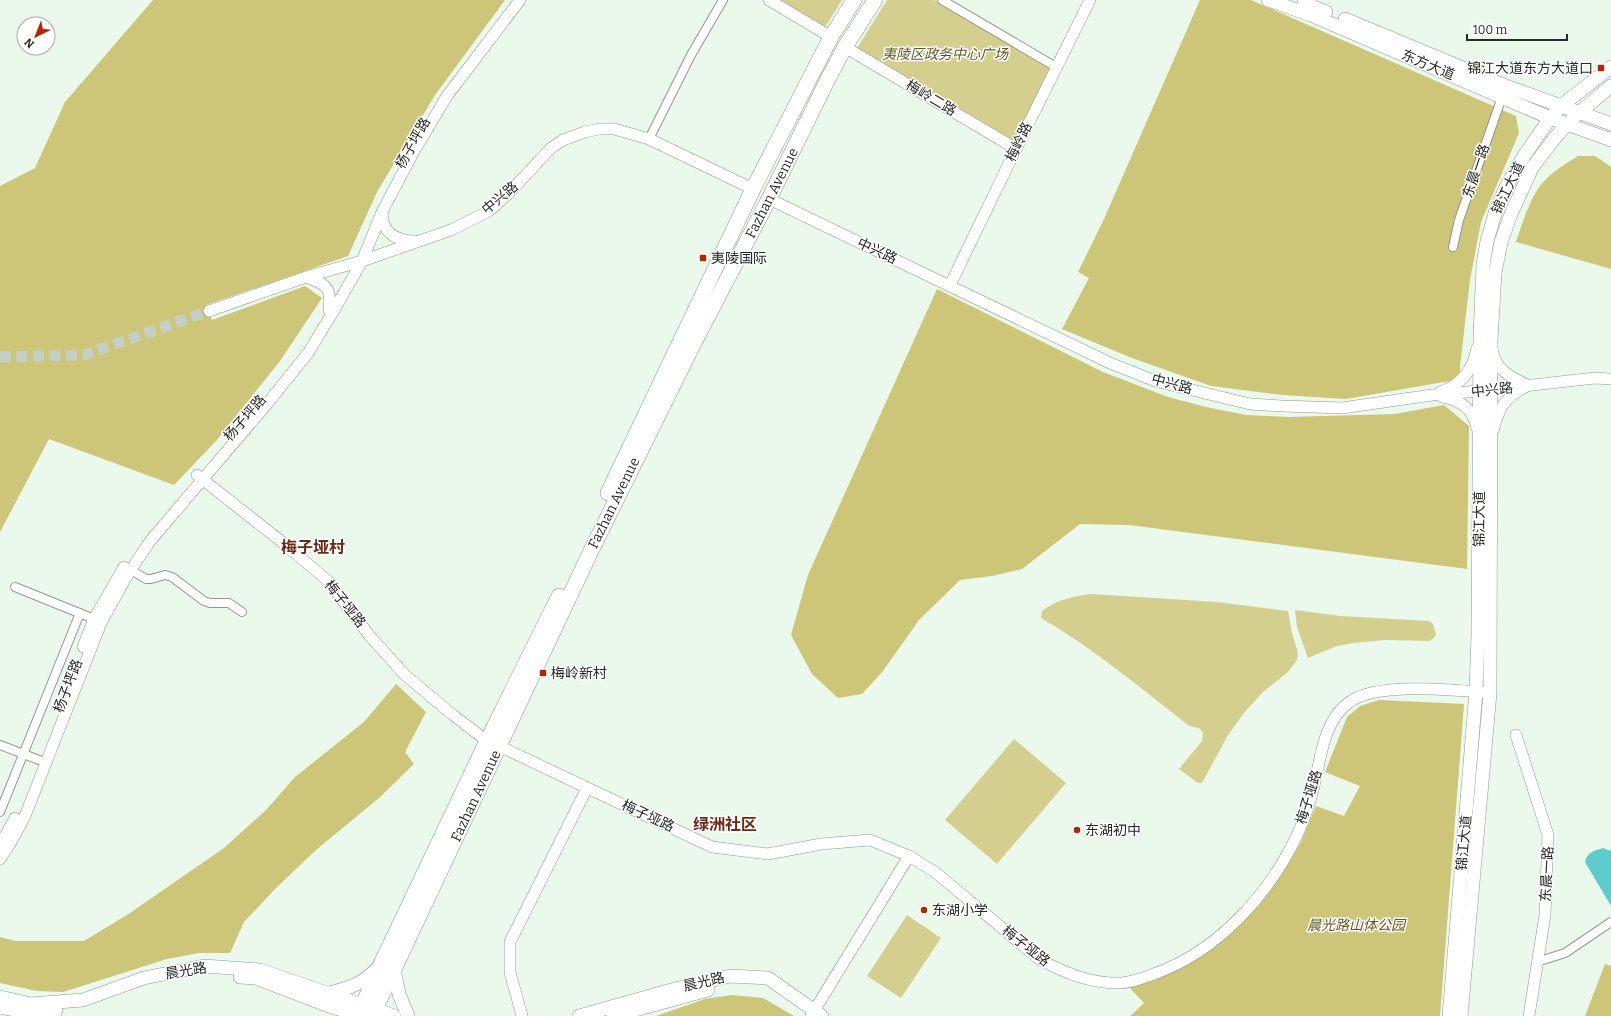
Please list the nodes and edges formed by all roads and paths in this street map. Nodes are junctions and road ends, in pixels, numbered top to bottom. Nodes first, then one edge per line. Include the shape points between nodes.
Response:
1 (512, 0) edge
2 (520, 0) edge
3 (724, 0) edge
4 (769, 0) edge
5 (854, 0) edge
6 (875, 0) edge
7 (942, 0) edge
8 (1090, 0) edge
9 (1268, 0) edge
10 (1283, 0) edge
11 (1301, 0) edge
12 (1310, 7) edge
13 (830, 37) junction
14 (846, 47) junction
15 (1056, 67) junction
16 (1611, 67) edge
17 (1611, 86) edge
18 (1502, 97) junction
19 (1561, 106) junction
20 (1580, 112) junction
21 (1550, 118) junction
22 (1567, 124) junction
23 (1611, 124) edge
24 (649, 139) junction
25 (1611, 140) edge
26 (1016, 149) junction
27 (753, 189) junction
28 (769, 199) junction
29 (380, 211) junction
30 (419, 241) junction
31 (1453, 247) dead end
32 (358, 263) junction
33 (306, 277) junction
34 (950, 285) junction
35 (329, 310) junction
36 (209, 311) tunnel mouth
37 (1485, 338) junction
38 (1611, 379) edge
39 (1528, 386) junction
40 (1485, 391) junction
41 (1432, 395) junction
42 (1485, 437) junction
43 (199, 477) junction
44 (131, 570) junction
45 (15, 587) dead end
46 (242, 612) dead end
47 (80, 613) junction
48 (94, 619) junction
49 (1476, 692) junction
50 (1490, 693) junction
51 (1516, 736) dead end
52 (493, 744) junction
53 (0, 745) edge
54 (24, 754) junction
55 (40, 760) junction
56 (587, 788) junction
57 (0, 812) edge
58 (0, 845) edge
59 (909, 856) junction
60 (0, 859) edge
61 (1611, 922) edge
62 (1537, 962) junction
63 (387, 967) junction
64 (0, 997) edge
65 (329, 1005) edge
66 (0, 1007) edge
67 (364, 1013) edge
68 (814, 1014) edge
69 (394, 1016) edge
70 (408, 1016) edge
71 (522, 1016) edge
72 (579, 1016) edge
73 (614, 1016) edge
74 (1449, 1016) edge
75 (1461, 1016) edge
76 (1529, 1016) edge

1 - 29 main road, 杨子坪路 via 439,96 408,148
2 - 29 main road, 杨子坪路 via 447,96
3 - 24 street via 691,55
4 - 13 main road
5 - 13 highway, Fazhan Avenue
6 - 14 highway, Fazhan Avenue
7 - 15 street
8 - 15 main road, 梅岭路
9 - 12 main road, 东方大道
10 - 12 main road
11 - 12 main road
12 - 18 main road, 东方大道
12 - 19 main road, 东方大道
13 - 27 highway, Fazhan Avenue
14 - 26 main road, 梅岭二路
14 - 28 highway, Fazhan Avenue
15 - 26 main road, 梅岭路
16 - 19 main road, 锦江大道
17 - 20 main road, 锦江大道
18 - 21 main road, 东方大道
18 - 31 street, 东晨一路 via 1459,220
19 - 20 main road, 东方大道
19 - 21 main road, 锦江大道
20 - 22 main road, 锦江大道
20 - 23 main road, 东方大道
21 - 22 main road, 东方大道
21 - 37 main road, 锦江大道 via 1510,181 1496,210 1483,265
22 - 25 main road, 东方大道
22 - 37 main road, 锦江大道 via 1532,168 1510,214 1501,242
24 - 27 main road, 中兴路
24 - 30 main road, 中兴路 via 614,129 599,129 574,135 551,148 489,211 451,230
26 - 34 main road, 梅岭路
27 - 52 highway, Fazhan Avenue via 563,589
28 - 34 main road, 中兴路
28 - 52 highway, Fazhan Avenue
29 - 30 main road via 383,222 392,235 405,241
29 - 32 main road, 杨子坪路
30 - 32 main road, 中兴路
32 - 33 main road, 中兴路
32 - 35 main road, 杨子坪路
32 - 43 main road via 334,312 308,353 267,404
33 - 35 main road via 326,286 330,298
33 - 36 main road, 中兴路
34 - 41 main road, 中兴路 via 1110,363 1155,380 1250,404 1342,408
35 - 43 main road, 杨子坪路 via 302,351
37 - 39 main road via 1501,369 1510,378
37 - 40 main road, 锦江大道
37 - 41 main road via 1466,376 1457,384
38 - 39 main road, 中兴路 via 1595,378
39 - 40 main road, 中兴路
39 - 42 main road via 1514,393 1501,408
40 - 41 main road, 中兴路
40 - 42 main road, 锦江大道
41 - 42 main road via 1448,398 1466,406
42 - 49 main road, 锦江大道
42 - 50 main road, 锦江大道
43 - 44 main road
43 - 48 main road, 杨子坪路 via 146,535
43 - 52 main road, 梅子垭路 via 328,581 369,635 405,675
44 - 46 street via 146,579 164,575 172,577 204,601 229,603
44 - 60 main road via 101,623 24,816
45 - 47 street
47 - 48 street
47 - 54 street
48 - 55 main road, 杨子坪路
49 - 50 main road, 梅子垭路
49 - 59 main road, 梅子垭路 via 1385,690 1349,702 1332,722 1322,747 1306,812 1285,859 1268,885 1241,916 1205,947 1166,970 1134,981 1121,983 1090,980 1073,976 1039,959 935,872
49 - 74 main road, 锦江大道
50 - 75 main road, 锦江大道
51 - 62 main road, 东晨一路 via 1548,835 1545,915
52 - 56 main road, 梅子垭路
52 - 63 highway, Fazhan Avenue
53 - 54 street
54 - 55 street
54 - 57 street
55 - 58 main road, 杨子坪路 via 21,807
56 - 59 main road, 梅子垭路 via 712,847 768,854 821,844 870,840
56 - 71 main road via 510,942 510,972
59 - 68 main road
61 - 62 street via 1565,953
62 - 76 main road, 东晨一路
63 - 65 main road via 350,988
63 - 67 highway, Fazhan Avenue
63 - 70 main road
64 - 65 main road, 晨光路 via 31,1004 84,1000 144,978 204,966 260,970
65 - 66 main road, 晨光路 via 256,978 203,974 142,987 84,1009 30,1013
65 - 67 main road, 晨光路
67 - 69 main road, 晨光路
68 - 72 main road, 晨光路 via 768,978 730,976
68 - 73 main road, 晨光路 via 765,984 729,984

